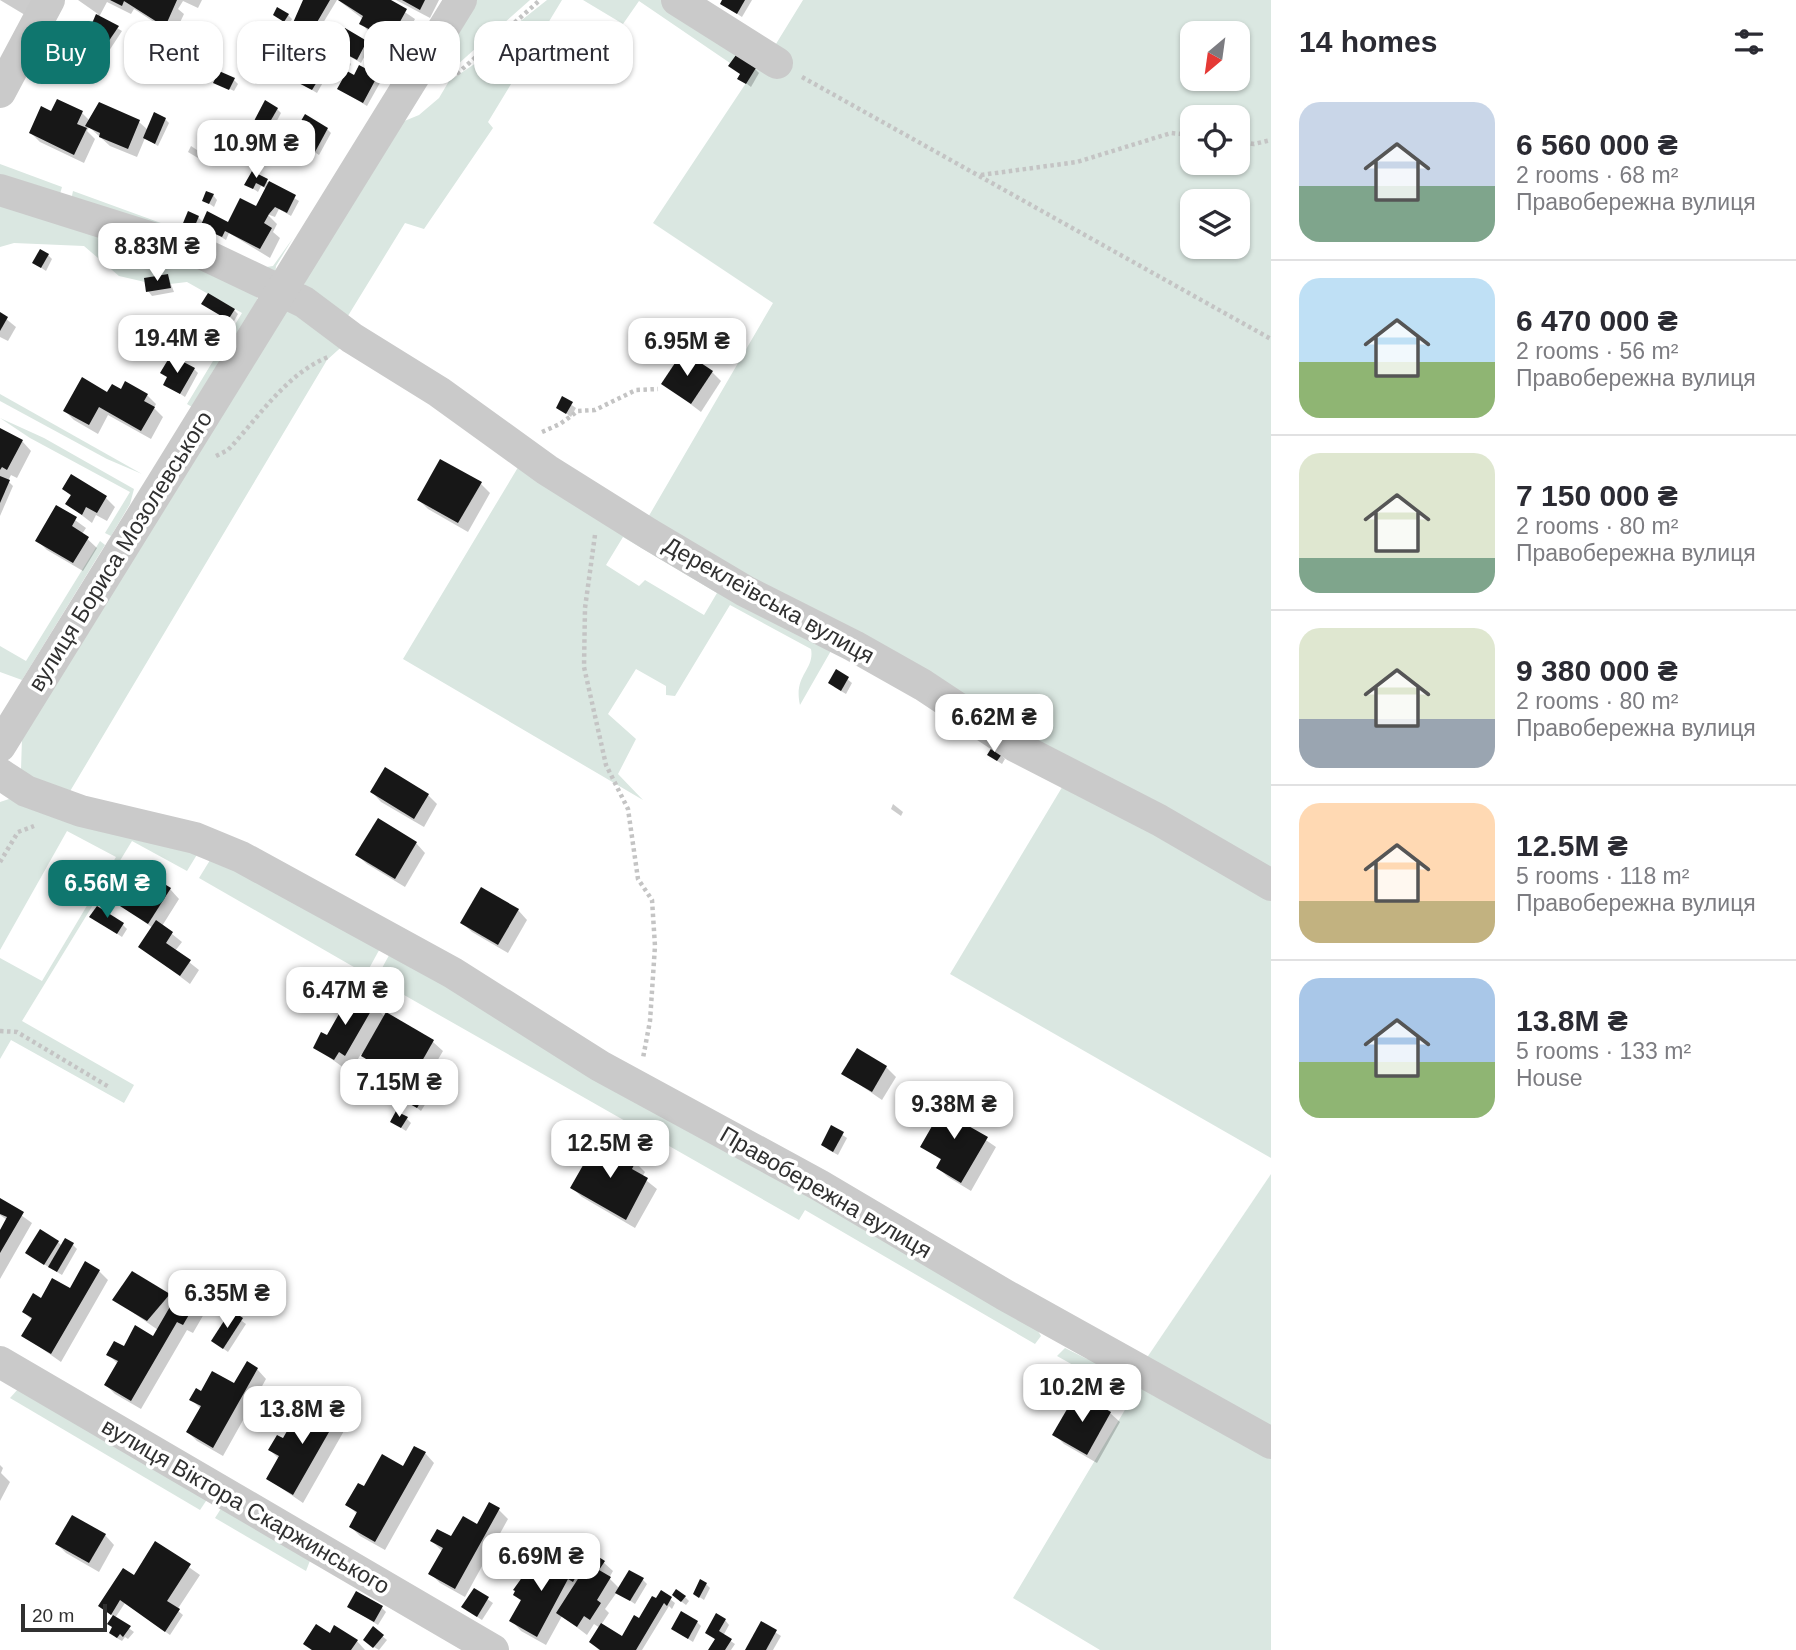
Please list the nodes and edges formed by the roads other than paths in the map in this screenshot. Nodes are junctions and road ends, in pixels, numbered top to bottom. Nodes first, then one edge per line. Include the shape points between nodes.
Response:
1 (49, 0) edge
2 (461, 0) edge
3 (677, 0) edge
4 (777, 63) road end
5 (0, 92) edge
6 (0, 190) edge
7 (283, 290) junction
8 (0, 746) edge
9 (0, 774) edge
10 (1271, 885) edge
11 (0, 1362) edge
12 (1271, 1443) edge
13 (493, 1650) edge

1 - 5 street
2 - 7 street, вулиця Бориса Мозолевського
3 - 4 street
6 - 7 street, Дереклеївська вулиця via 203,254
7 - 8 street, вулиця Бориса Мозолевського
7 - 10 street, Дереклеївська вулиця via 508,443 745,591 855,646 1015,746 1159,820
9 - 12 street, Правобережна вулиця via 26,791 76,809 195,838 241,857 453,973 600,1066 819,1185 1005,1296
11 - 13 street, вулиця Віктора Скаржинського

